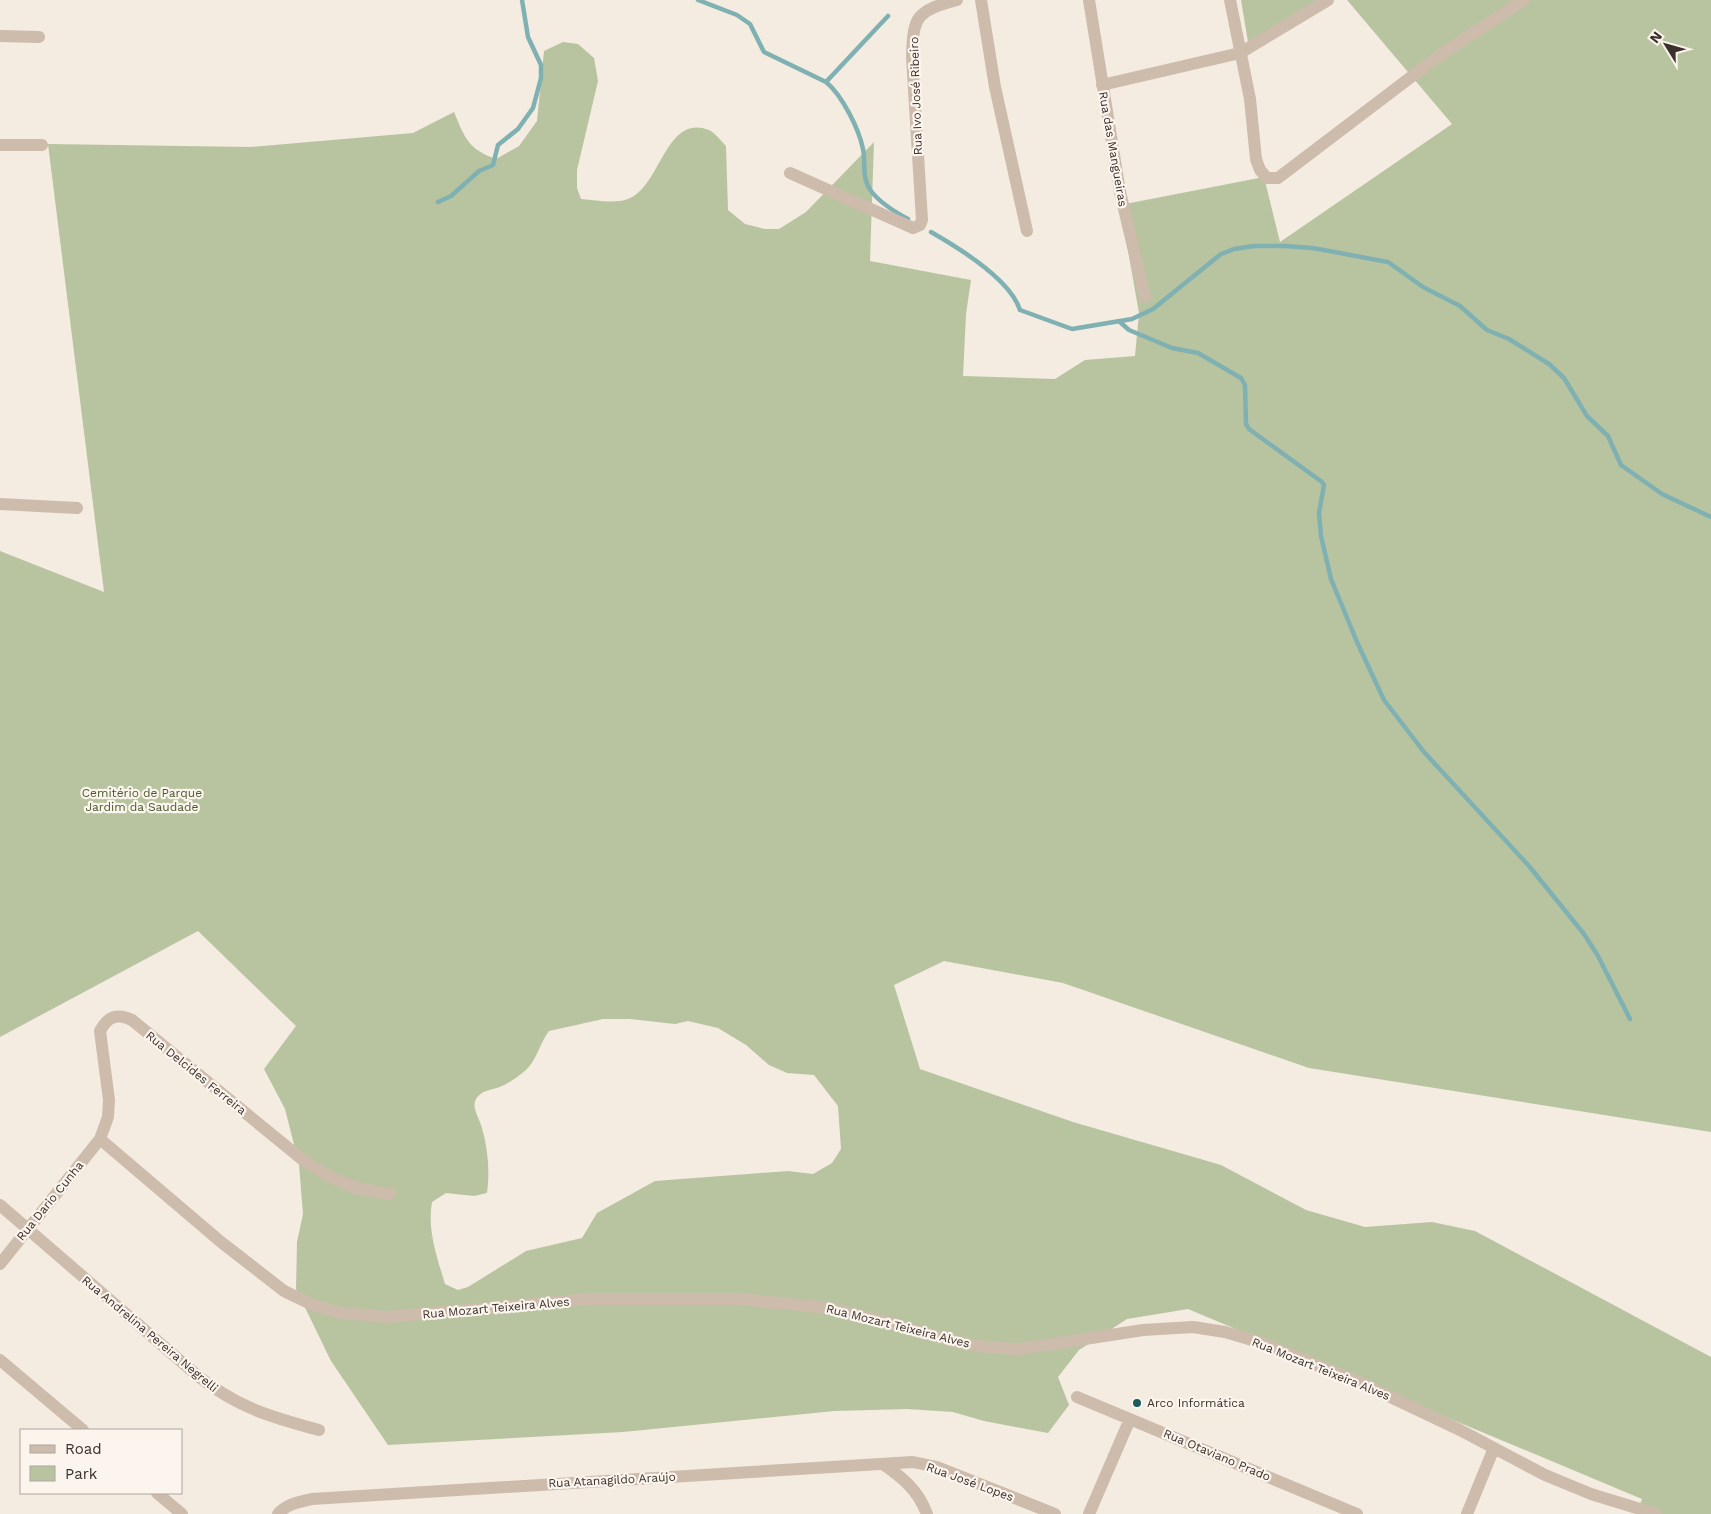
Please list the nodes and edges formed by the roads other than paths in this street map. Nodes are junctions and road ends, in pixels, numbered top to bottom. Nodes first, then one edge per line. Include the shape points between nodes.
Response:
1 (957, 0) edge
2 (981, 0) edge
3 (1089, 0) edge
4 (1230, 0) edge
5 (1328, 0) edge
6 (1524, 0) edge
7 (0, 36) edge
8 (39, 37) dead end
9 (1240, 53) junction
10 (1102, 85) junction
11 (0, 145) edge
12 (42, 145) dead end
13 (790, 173) dead end
14 (1027, 231) dead end
15 (1145, 297) dead end
16 (0, 504) edge
17 (77, 508) dead end
18 (100, 1138) junction
19 (390, 1194) dead end
20 (0, 1205) edge
21 (28, 1229) junction
22 (0, 1264) edge
23 (0, 1360) edge
24 (1077, 1397) dead end
25 (1130, 1419) junction
26 (82, 1429) edge
27 (319, 1430) dead end
28 (1494, 1448) junction
29 (883, 1464) junction
30 (158, 1494) edge
31 (182, 1514) edge
32 (278, 1514) edge
33 (927, 1514) edge
34 (1055, 1514) edge
35 (1089, 1514) edge
36 (1357, 1514) edge
37 (1467, 1514) edge
38 (1656, 1514) edge

1 - 13 street, Rua Ivo José Ribeiro via 927,9 920,16 913,33 920,225 913,228
2 - 14 street via 995,87
3 - 10 street, Rua das Mangueiras
4 - 9 street
5 - 9 street
6 - 9 street via 1433,60 1278,178 1267,178 1258,164 1250,99
7 - 8 street
9 - 10 street
10 - 15 street, Rua das Mangueiras via 1120,192
11 - 12 street
16 - 17 street
18 - 19 street, Rua Delcides Ferreira via 108,1117 109,1100 100,1031 109,1018 122,1015 303,1160 355,1188
18 - 21 street, Rua Dario Cunha
18 - 28 street, Rua Mozart Teixeira Alves via 221,1242 284,1291 313,1305 342,1313 387,1317 590,1299 741,1299 828,1308 956,1342 1020,1349 1108,1334 1193,1327 1225,1332 1359,1382
20 - 21 street, Rua Andrelina Pereira Negrelli
21 - 22 street, Rua Dario Cunha
21 - 27 street, Rua Andrelina Pereira Negrelli via 221,1394 255,1411
23 - 26 street
24 - 25 street, Rua Otaviano Prado
25 - 35 street
25 - 36 street, Rua Otaviano Prado
28 - 37 street
28 - 38 street, Rua Mozart Teixeira Alves via 1545,1475 1591,1494
29 - 32 street, Rua Atanagildo Araújo via 312,1498 282,1509
29 - 33 street via 903,1477 916,1492
29 - 34 street, Rua José Lopes via 913,1462 937,1468
30 - 31 street

